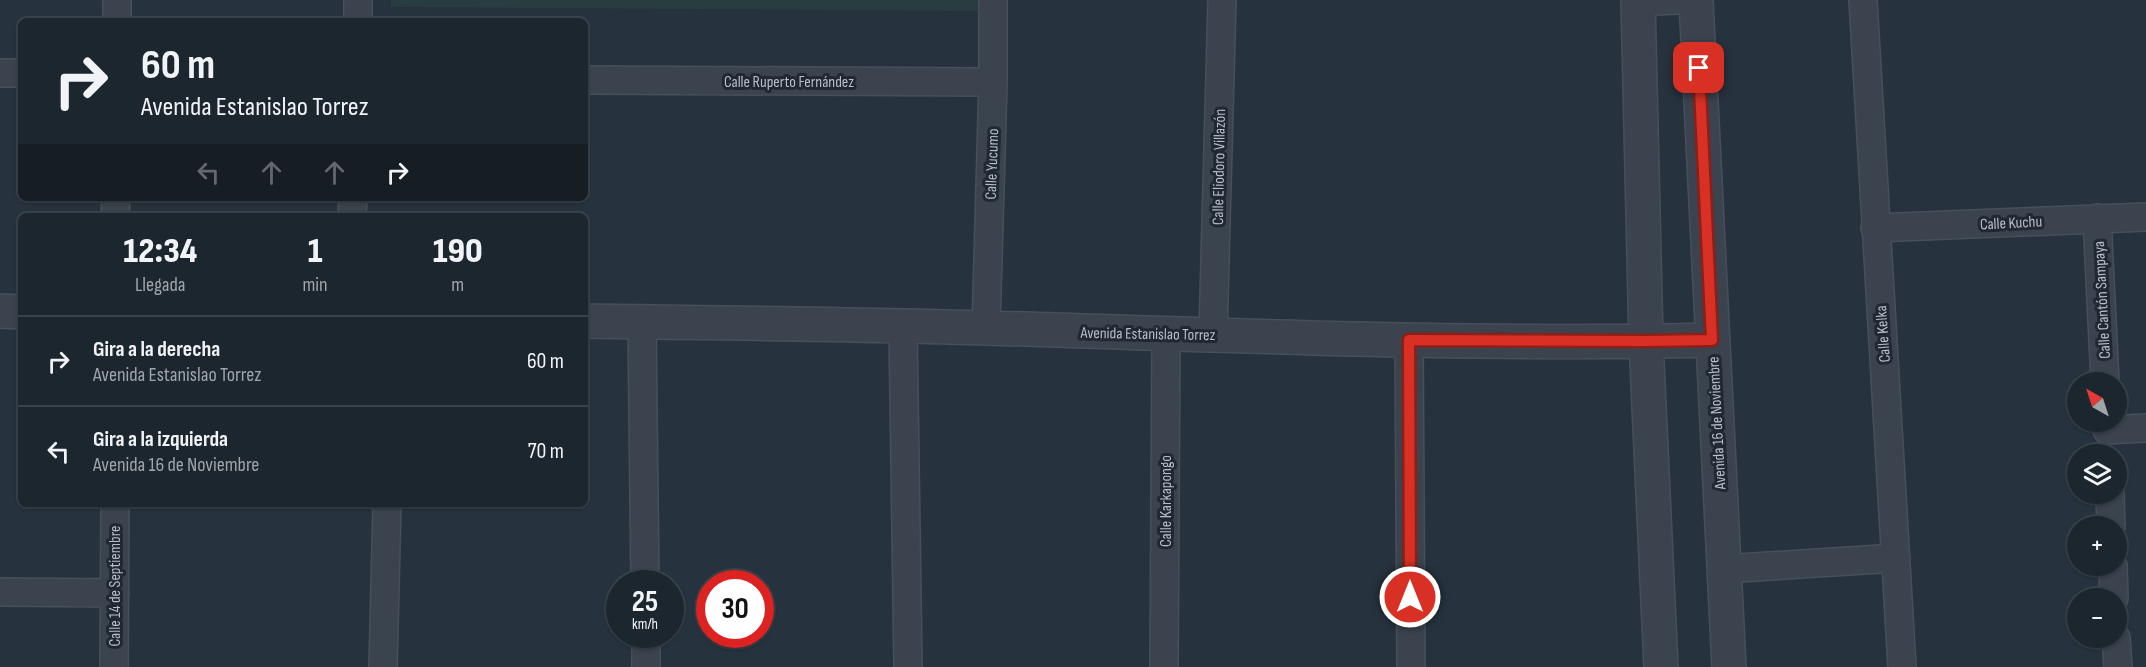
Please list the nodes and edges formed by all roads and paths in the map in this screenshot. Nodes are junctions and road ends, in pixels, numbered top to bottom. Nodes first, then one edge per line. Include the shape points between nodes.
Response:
1 (117, 0) edge
2 (358, 0) edge
3 (993, 0) edge
4 (1222, 0) edge
5 (1677, 0) edge
6 (1696, 0) edge
7 (1863, 0) edge
8 (1638, 1) edge
9 (117, 18) edge
10 (358, 18) edge
11 (0, 73) edge
12 (18, 73) edge
13 (588, 81) edge
14 (993, 82) junction
15 (2146, 217) edge
16 (2097, 218) junction
17 (1875, 228) junction
18 (0, 311) edge
19 (18, 312) edge
20 (588, 321) edge
21 (642, 322) junction
22 (903, 327) junction
23 (986, 328) junction
24 (1166, 335) junction
25 (1214, 335) junction
26 (1409, 340) junction
27 (1712, 340) junction
28 (1646, 341) junction
29 (2105, 372) edge
30 (2146, 428) edge
31 (2107, 435) edge
32 (115, 507) edge
33 (387, 507) edge
34 (1896, 558) junction
35 (1723, 568) junction
36 (645, 570) edge
37 (0, 592) edge
38 (115, 592) junction
39 (646, 648) edge
40 (2117, 648) edge
41 (114, 667) edge
42 (383, 667) edge
43 (646, 667) edge
44 (908, 667) edge
45 (1164, 667) edge
46 (1411, 667) edge
47 (1661, 667) edge
48 (1729, 667) edge
49 (1902, 667) edge
50 (2118, 667) edge

1 - 9 street
2 - 10 street
3 - 14 street, Calle Yucumo
4 - 25 street, Calle Eliodoro Villazón
5 - 8 street
6 - 27 street, Avenida 16 de Noviembre
7 - 17 street, Calle Kelka
8 - 28 street
11 - 12 street
13 - 14 street, Calle Ruperto Fernández
14 - 23 street, Calle Yucumo
15 - 16 street, Calle Kuchu
16 - 17 street, Calle Kuchu
16 - 29 street, Calle Cantón Sampaya
17 - 34 street, Calle Kelka
18 - 19 street
20 - 21 street, Avenida Estanislao Torrez
21 - 22 street, Avenida Estanislao Torrez
21 - 36 street
22 - 23 street, Avenida Estanislao Torrez
22 - 44 street
23 - 24 street, Avenida Estanislao Torrez
24 - 25 street, Avenida Estanislao Torrez
24 - 45 street, Calle Karkapongo
25 - 26 street, Avenida Estanislao Torrez
26 - 28 street, Avenida Estanislao Torrez
26 - 46 street
27 - 28 street, Avenida Estanislao Torrez
27 - 35 street, Avenida 16 de Noviembre
28 - 47 street
30 - 31 street
32 - 38 street, Calle 14 de Septiembre
33 - 42 street
34 - 35 street
34 - 49 street, Calle Kelka
35 - 48 street, Avenida 16 de Noviembre
37 - 38 street
38 - 41 street, Calle 14 de Septiembre
39 - 43 street
40 - 50 street

